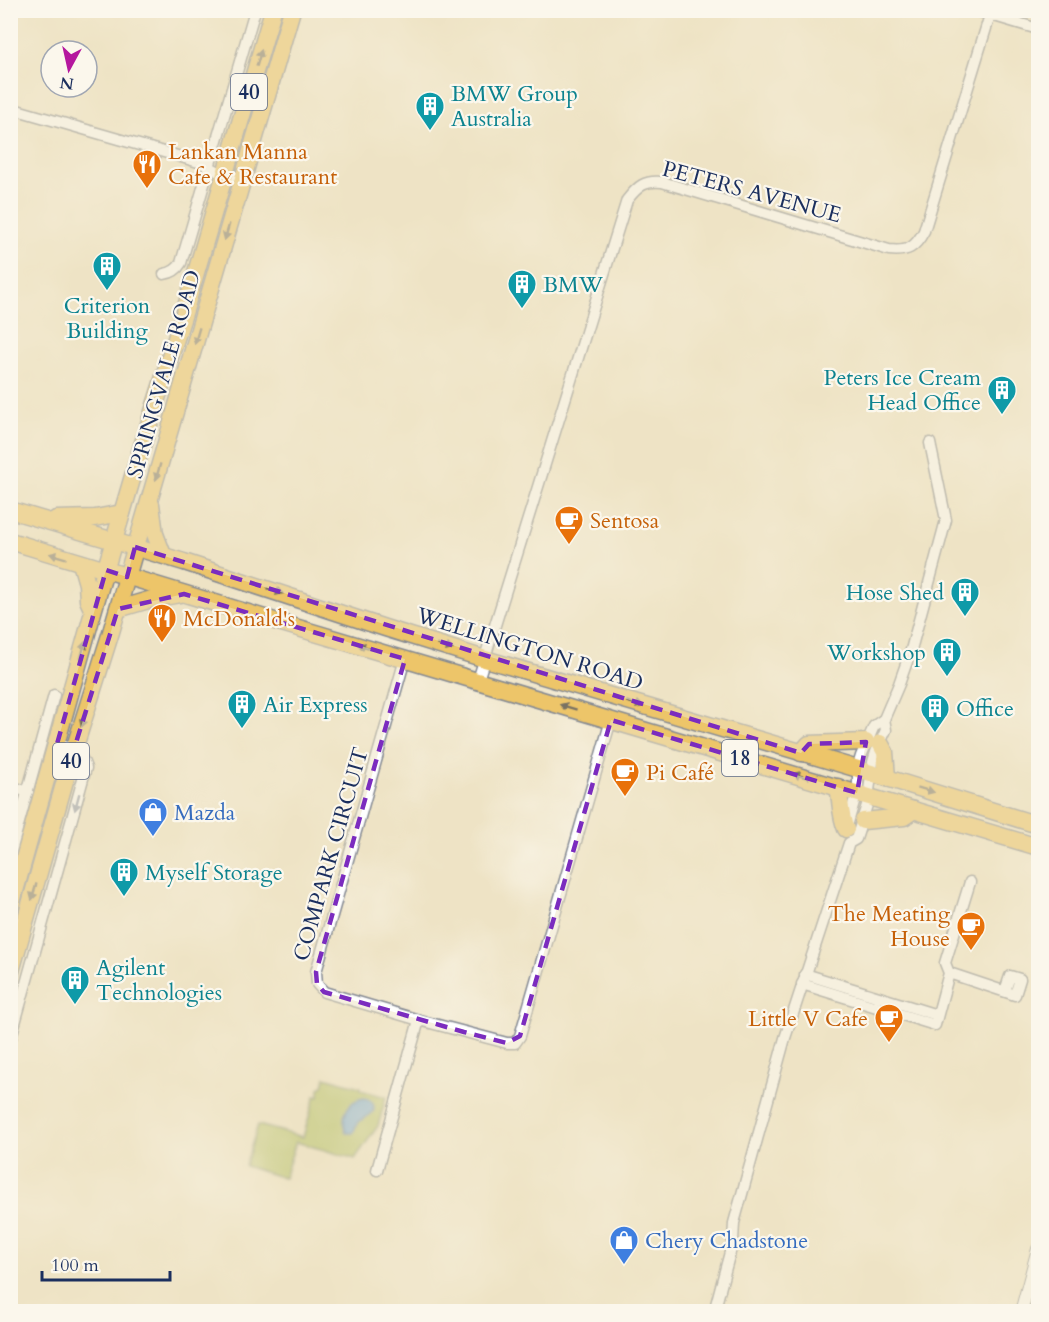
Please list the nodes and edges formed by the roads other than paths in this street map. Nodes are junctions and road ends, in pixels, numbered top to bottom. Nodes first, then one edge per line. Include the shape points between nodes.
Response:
1 (255, 10) edge
2 (273, 10) edge
3 (292, 10) edge
4 (974, 10) edge
5 (990, 15) junction
6 (1038, 29) edge
7 (10, 108) edge
8 (208, 167) junction
9 (225, 174) junction
10 (242, 179) junction
11 (164, 274) dead end
12 (604, 275) junction
13 (615, 278) dead end
14 (930, 443) dead end
15 (150, 500) junction
16 (10, 510) edge
17 (122, 513) junction
18 (43, 520) junction
19 (10, 541) edge
20 (114, 541) junction
21 (135, 547) junction
22 (163, 555) junction
23 (81, 563) junction
24 (106, 570) junction
25 (127, 577) junction
26 (184, 594) junction
27 (118, 609) junction
28 (93, 612) junction
29 (405, 659) junction
30 (485, 659) junction
31 (478, 680) junction
32 (61, 699) junction
33 (50, 710) junction
34 (610, 720) junction
35 (873, 742) junction
36 (57, 744) junction
37 (74, 748) junction
38 (801, 753) junction
39 (864, 771) junction
40 (887, 778) junction
41 (10, 786) edge
42 (838, 787) junction
43 (28, 792) junction
44 (863, 795) junction
45 (914, 810) junction
46 (863, 821) junction
47 (1038, 825) edge
48 (847, 836) junction
49 (1038, 848) edge
50 (10, 855) edge
51 (970, 882) dead end
52 (10, 909) edge
53 (18, 922) edge
54 (949, 973) junction
55 (10, 975) edge
56 (803, 979) junction
57 (1005, 991) dead end
58 (419, 1020) junction
59 (10, 1041) edge
60 (377, 1170) dead end
61 (1038, 1250) edge
62 (714, 1311) edge
63 (1021, 1311) edge

1 - 8 street, SPRINGVALE ROAD
9 -> 2 highway, SPRINGVALE ROAD / 40
3 - 10 highway, SPRINGVALE ROAD / 40
4 - 5 street
5 - 6 street
5 - 12 street, PETERS AVENUE via 924,231 910,248 889,250 652,181 641,185 627,200
7 - 8 street
8 - 9 street
8 - 11 street, SPRINGVALE ROAD via 181,263 177,270
9 - 10 street
9 - 17 highway, SPRINGVALE ROAD / 40
10 -> 15 highway, SPRINGVALE ROAD / 40
12 - 13 street
12 - 30 street, PETERS AVENUE
14 - 35 street via 946,520 911,650 884,719 874,726
15 - 21 highway, SPRINGVALE ROAD / 40
15 - 22 highway
16 - 18 highway, WELLINGTON ROAD / 18
17 - 18 highway
17 - 20 highway, SPRINGVALE ROAD / 40
18 - 20 highway, WELLINGTON ROAD / 18
23 -> 19 highway, WELLINGTON ROAD / 18
20 - 21 highway, WELLINGTON ROAD / 18
20 - 24 highway, SPRINGVALE ROAD / 40
21 - 22 highway, WELLINGTON ROAD / 18
21 - 25 highway, SPRINGVALE ROAD / 40
22 -> 30 highway, WELLINGTON ROAD / 18
23 - 24 highway, WELLINGTON ROAD / 18
23 - 28 highway
24 - 25 highway, WELLINGTON ROAD / 18
24 - 28 highway, SPRINGVALE ROAD / 40
25 - 26 highway, WELLINGTON ROAD / 18
25 - 27 highway, SPRINGVALE ROAD / 40
26 - 27 highway via 152,598
29 -> 26 highway, WELLINGTON ROAD / 18
27 -> 37 highway, SPRINGVALE ROAD / 40
32 -> 28 highway, SPRINGVALE ROAD / 40
29 - 31 highway, WELLINGTON ROAD / 18
29 - 58 street, COMPARK CIRCUIT via 316,972 317,984 324,992
30 - 31 street, PETERS AVENUE
30 -> 38 highway, WELLINGTON ROAD / 18
34 -> 31 highway, WELLINGTON ROAD / 18
32 - 33 street
32 - 33 street
32 - 36 highway, SPRINGVALE ROAD / 40
33 - 43 street
42 -> 34 highway, WELLINGTON ROAD / 18
34 - 58 street, COMPARK CIRCUIT via 520,1036 514,1043 507,1043
35 - 38 highway via 809,744
35 - 39 street via 861,756
35 - 40 highway via 885,752
36 - 37 street
36 - 52 highway, SPRINGVALE ROAD / 40
37 -> 53 highway, SPRINGVALE ROAD / 40
37 -> 59 street via 82,756 85,774
38 - 39 highway, WELLINGTON ROAD / 18
39 - 40 highway, WELLINGTON ROAD / 18
39 - 44 street via 859,783
40 -> 47 highway, WELLINGTON ROAD / 18
41 - 43 street
42 - 44 highway, WELLINGTON ROAD / 18
42 - 48 highway
43 - 50 street
44 - 45 highway, WELLINGTON ROAD / 18
44 - 46 street
44 - 48 street
45 - 46 highway via 904,817
45 - 49 highway, WELLINGTON ROAD / 18
46 - 48 street via 856,839
48 - 56 street
51 - 54 street via 945,963
53 - 55 highway, SPRINGVALE ROAD / 40
54 - 56 street via 937,1016
54 - 57 street
56 - 62 street via 734,1223 734,1241
58 - 60 street
61 - 63 street

